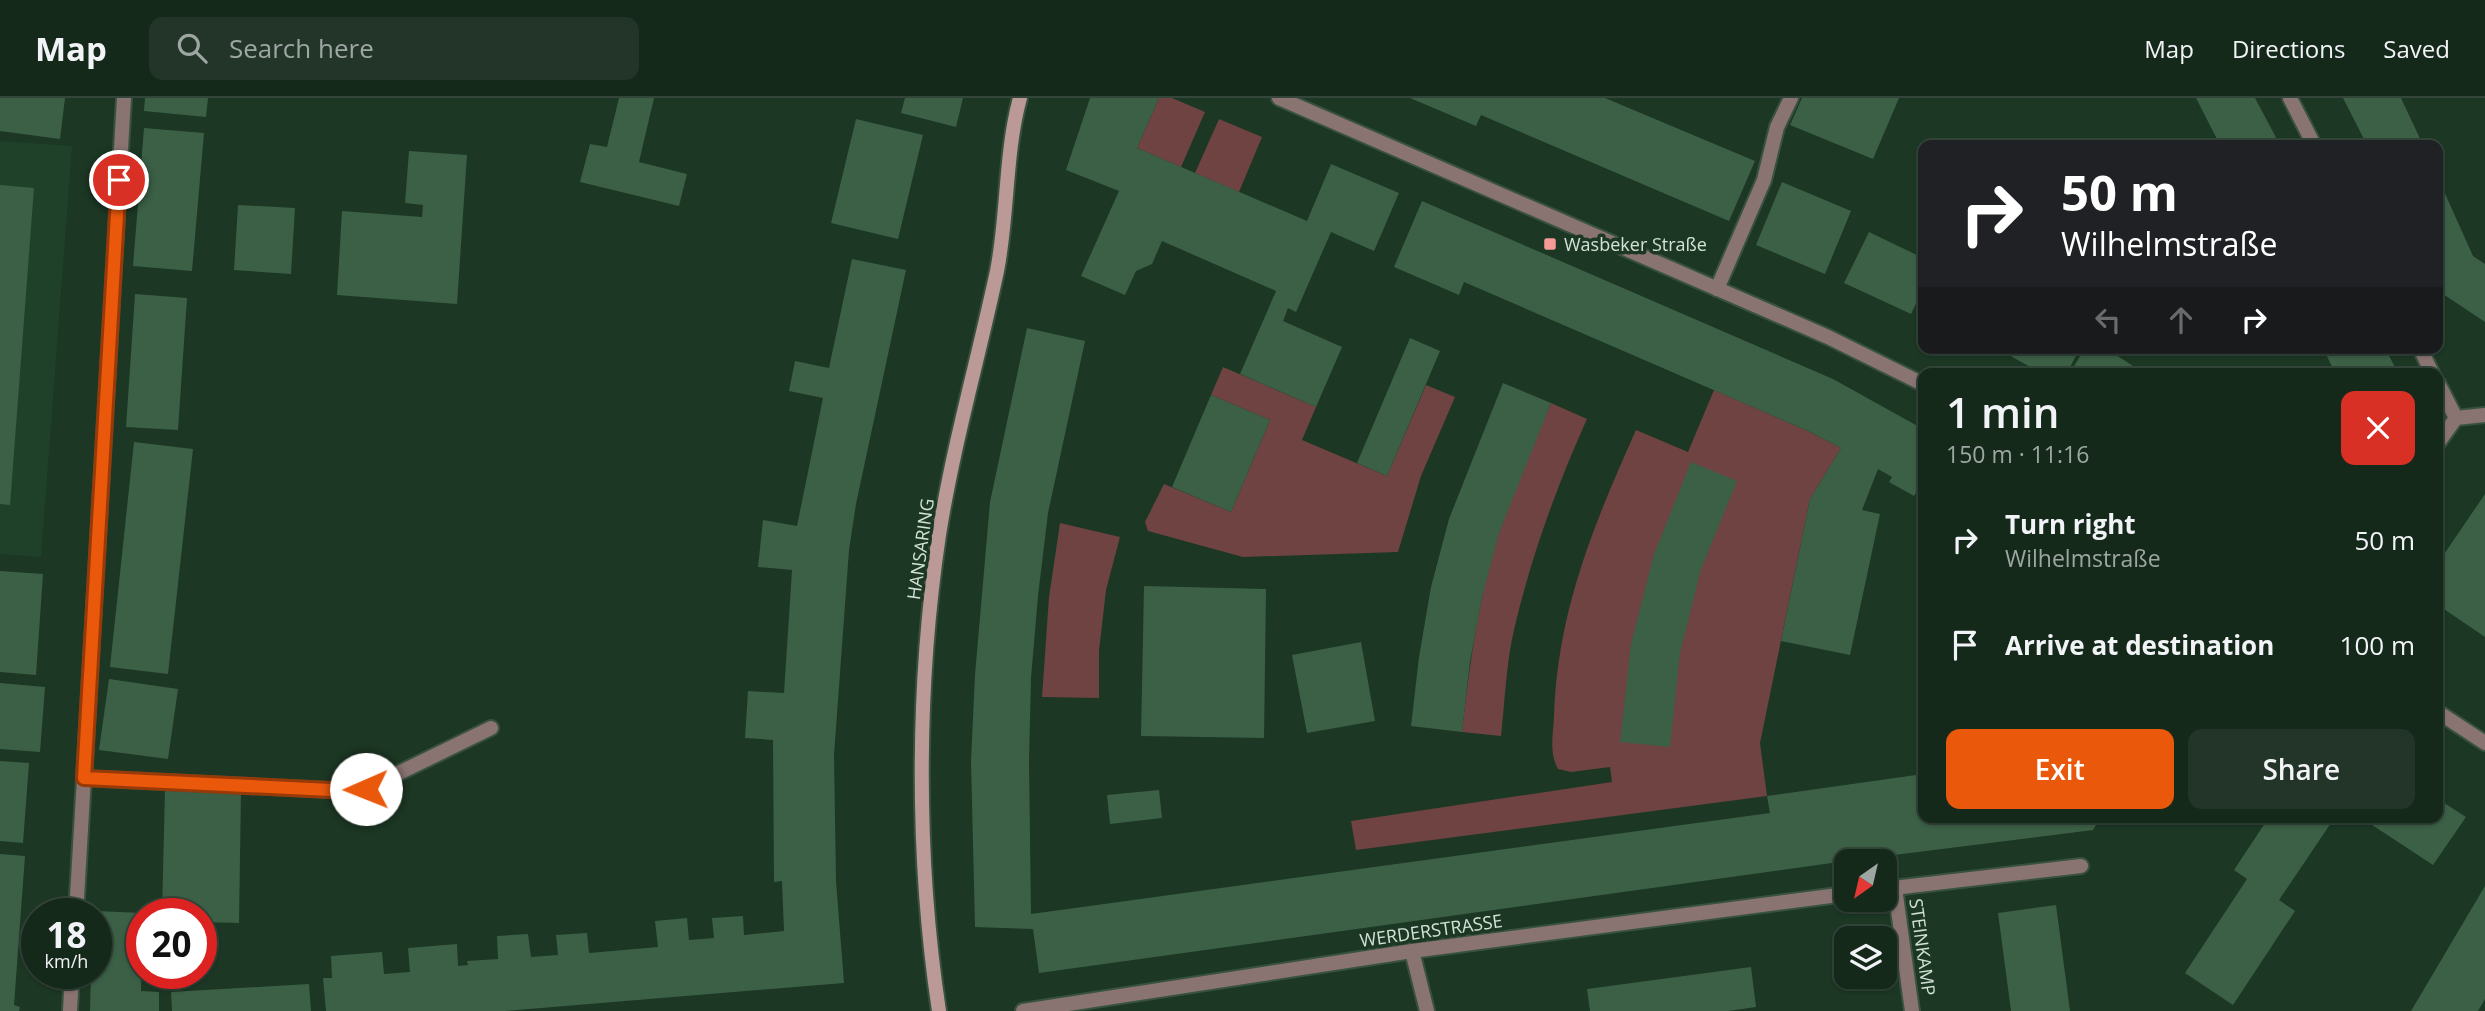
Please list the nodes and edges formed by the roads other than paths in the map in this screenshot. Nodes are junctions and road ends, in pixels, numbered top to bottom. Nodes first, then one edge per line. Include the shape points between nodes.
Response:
1 (124, 98) edge
2 (1020, 98) edge
3 (1279, 98) edge
4 (1790, 98) edge
5 (2290, 98) edge
6 (2311, 140) edge
7 (1717, 289) junction
8 (1918, 382) edge
9 (2443, 393) edge
10 (2485, 415) edge
11 (2456, 418) junction
12 (2443, 436) edge
13 (2443, 715) edge
14 (491, 728) dead end
15 (2485, 743) edge
16 (84, 778) junction
17 (2081, 866) dead end
18 (1897, 888) edge
19 (1834, 896) edge
20 (77, 898) edge
21 (1894, 912) edge
22 (1412, 951) junction
23 (71, 989) edge
24 (70, 1011) edge
25 (939, 1011) edge
26 (1023, 1011) edge
27 (1427, 1011) edge
28 (1912, 1011) edge

1 - 16 street
2 - 25 main road, HANSARING via 997,270 939,537 927,649 923,811
3 - 7 street
4 - 7 street via 1777,127 1764,180
5 - 6 street
7 - 8 street
9 - 11 street
10 - 11 street
11 - 12 street
13 - 15 street
14 - 16 street via 366,789
16 - 20 street
17 - 18 street
19 - 22 street, WERDERSTRASSE
21 - 28 street, STEINKAMP
22 - 26 street, WERDERSTRASSE
22 - 27 street
23 - 24 street

